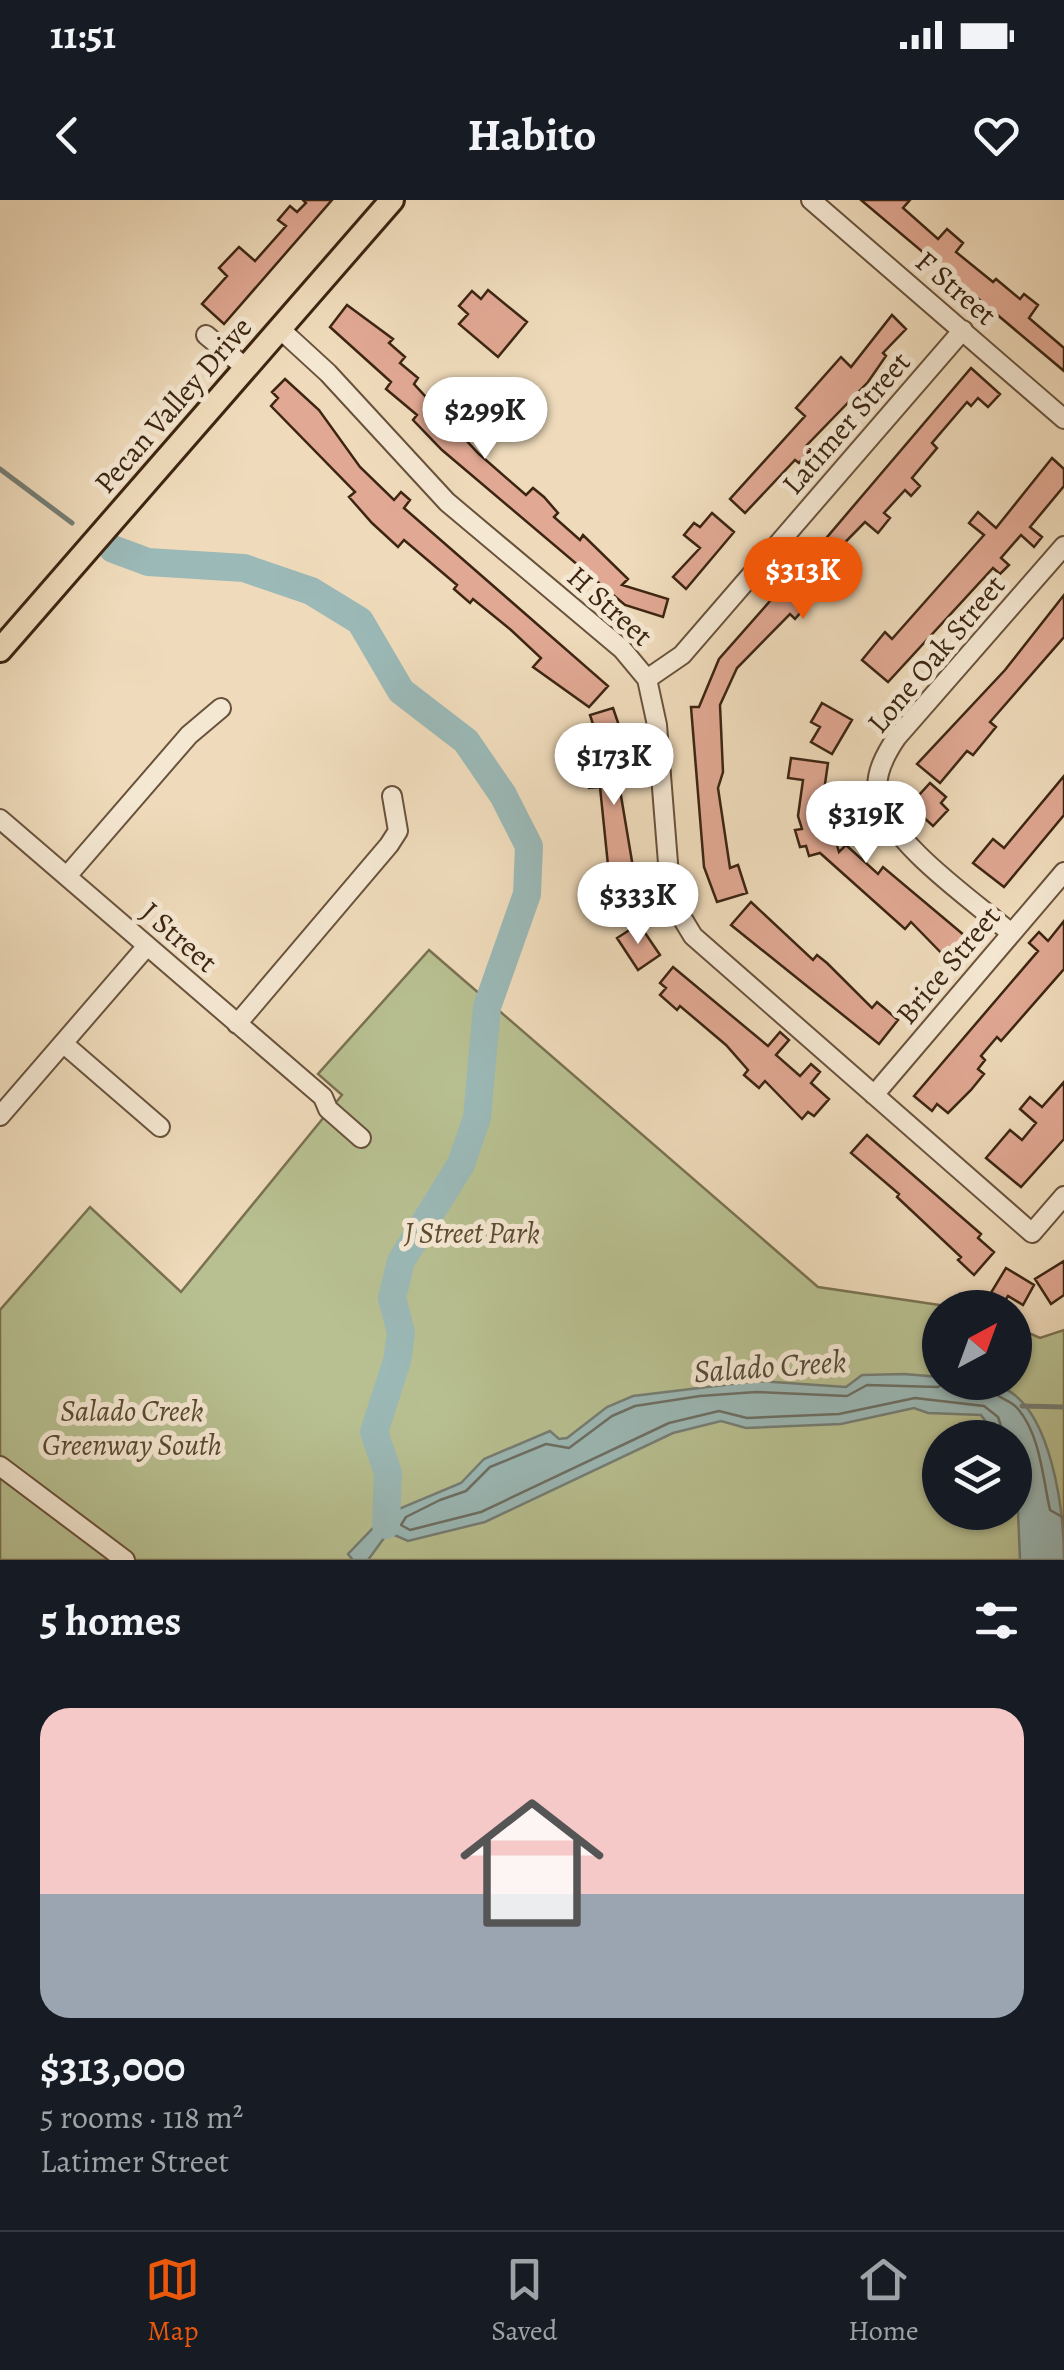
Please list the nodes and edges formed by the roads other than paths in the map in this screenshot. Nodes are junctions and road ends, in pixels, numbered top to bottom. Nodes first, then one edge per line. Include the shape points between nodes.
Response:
1 (392, 200) edge
2 (811, 200) edge
3 (280, 328) junction
4 (963, 330) junction
5 (206, 335) dead end
6 (246, 368) junction
7 (1064, 419) edge
8 (1064, 546) edge
9 (0, 650) edge
10 (646, 679) junction
11 (221, 708) dead end
12 (392, 796) dead end
13 (0, 818) edge
14 (1064, 872) edge
15 (67, 876) junction
16 (1011, 933) junction
17 (148, 946) junction
18 (236, 1024) junction
19 (64, 1044) junction
20 (874, 1095) junction
21 (0, 1116) edge
22 (160, 1127) dead end
23 (364, 1133) dead end
24 (1064, 1196) edge
25 (0, 1466) edge
26 (125, 1560) edge

1 - 3 main road, Pecan Valley Drive
2 - 4 street, F Street
3 - 6 main road, Pecan Valley Drive
3 - 10 street, H Street via 447,502 622,649
4 - 7 street, F Street
4 - 10 street, Latimer Street via 682,655
5 - 6 street
6 - 9 main road, Pecan Valley Drive
8 - 16 street, Lone Oak Street via 897,737 880,767 877,790 896,831
10 - 20 street, H Street via 657,725 670,888 682,922
11 - 15 street via 188,734
12 - 18 street via 398,831 389,845
13 - 15 street, J Street
14 - 16 street, Brice Street
15 - 17 street, J Street
16 - 20 street, Brice Street
17 - 18 street, J Street
17 - 19 street
18 - 23 street, J Street via 328,1109
19 - 21 street
19 - 22 street
20 - 24 street, H Street via 1032,1233
25 - 26 street

